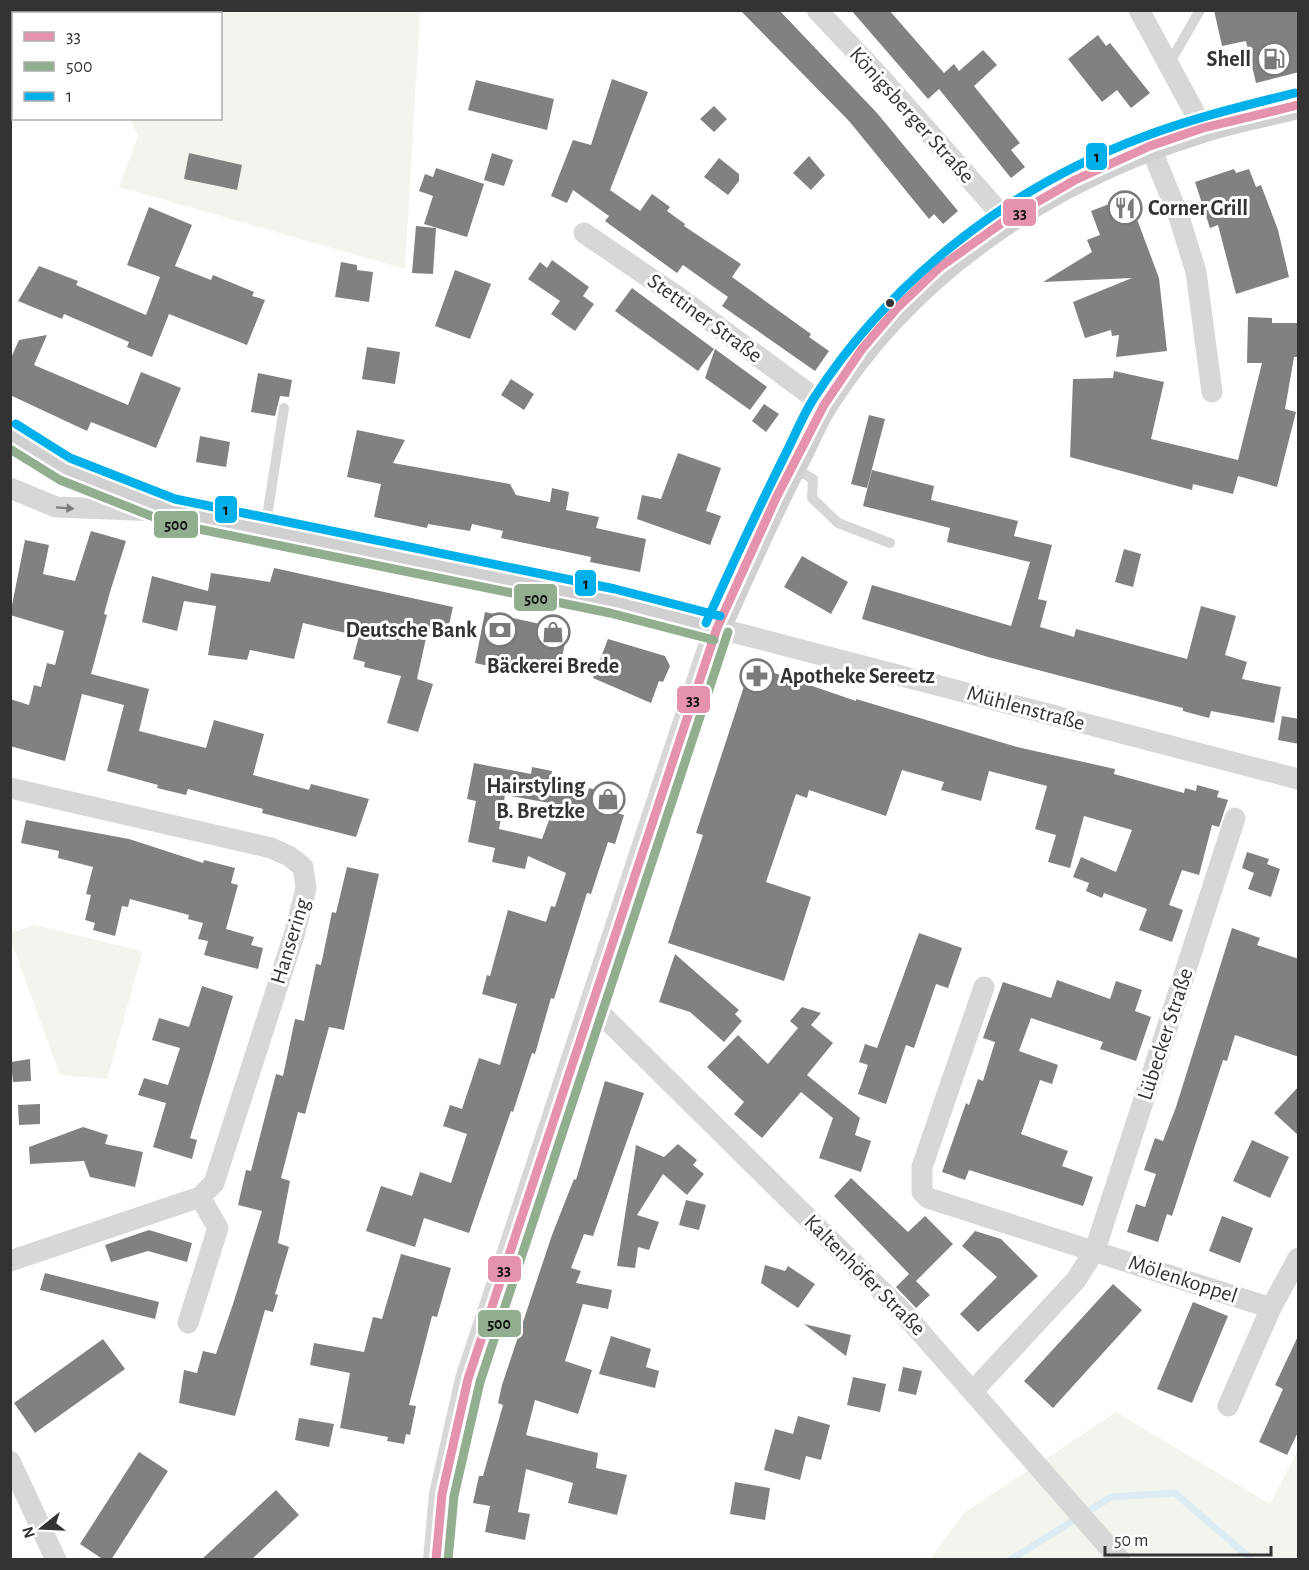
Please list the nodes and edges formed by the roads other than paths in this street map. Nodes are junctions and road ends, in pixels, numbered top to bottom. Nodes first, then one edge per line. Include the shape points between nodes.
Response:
1 (817, 10) edge
2 (1139, 10) edge
3 (1200, 10) edge
4 (1168, 64) junction
5 (1299, 105) edge
6 (1203, 128) junction
7 (1150, 146) junction
8 (1006, 220) junction
9 (584, 233) dead end
10 (1212, 392) dead end
11 (824, 405) junction
12 (284, 408) dead end
13 (10, 434) edge
14 (792, 466) junction
15 (10, 488) edge
16 (172, 511) junction
17 (265, 530) junction
18 (890, 543) dead end
19 (717, 628) junction
20 (1299, 779) edge
21 (10, 788) edge
22 (1235, 818) dead end
23 (984, 987) dead end
24 (593, 1006) junction
25 (200, 1197) junction
26 (1095, 1250) junction
27 (1299, 1258) edge
28 (10, 1261) edge
29 (1271, 1308) junction
30 (188, 1323) dead end
31 (974, 1390) junction
32 (1228, 1407) dead end
33 (10, 1461) edge
34 (1115, 1554) edge
35 (56, 1560) edge
36 (436, 1560) edge

1 - 8 street, Königsberger Straße
2 - 4 street
3 - 4 lane
4 - 6 street
5 - 6 main road
6 - 7 main road
7 - 8 main road via 1075,180
7 - 10 street via 1196,272
8 - 11 main road via 940,267 897,308 862,349
9 - 11 street, Stettiner Straße
11 - 14 main road
12 - 17 lane
13 - 16 main road via 65,469
14 - 18 lane via 813,479 812,498 837,523
14 - 19 main road
15 -> 16 street via 56,507
16 - 17 main road
17 - 19 main road via 613,601
19 - 20 street, Mühlenstraße
19 - 24 street
21 - 25 street, Hansering via 271,848 303,867 306,888 295,932 214,1183
22 - 26 street, Lübecker Straße
23 - 26 street via 922,1167 922,1192 928,1198
24 - 31 street, Kaltenhöfer Straße via 900,1309
24 - 36 street via 468,1379 442,1494
25 - 28 street
25 - 30 street via 218,1228
26 - 29 street, Mölenkoppel
26 - 31 street, Lübecker Straße via 1076,1280
27 - 29 street
29 - 32 street
31 - 34 street, Kaltenhöfer Straße
33 - 35 street

